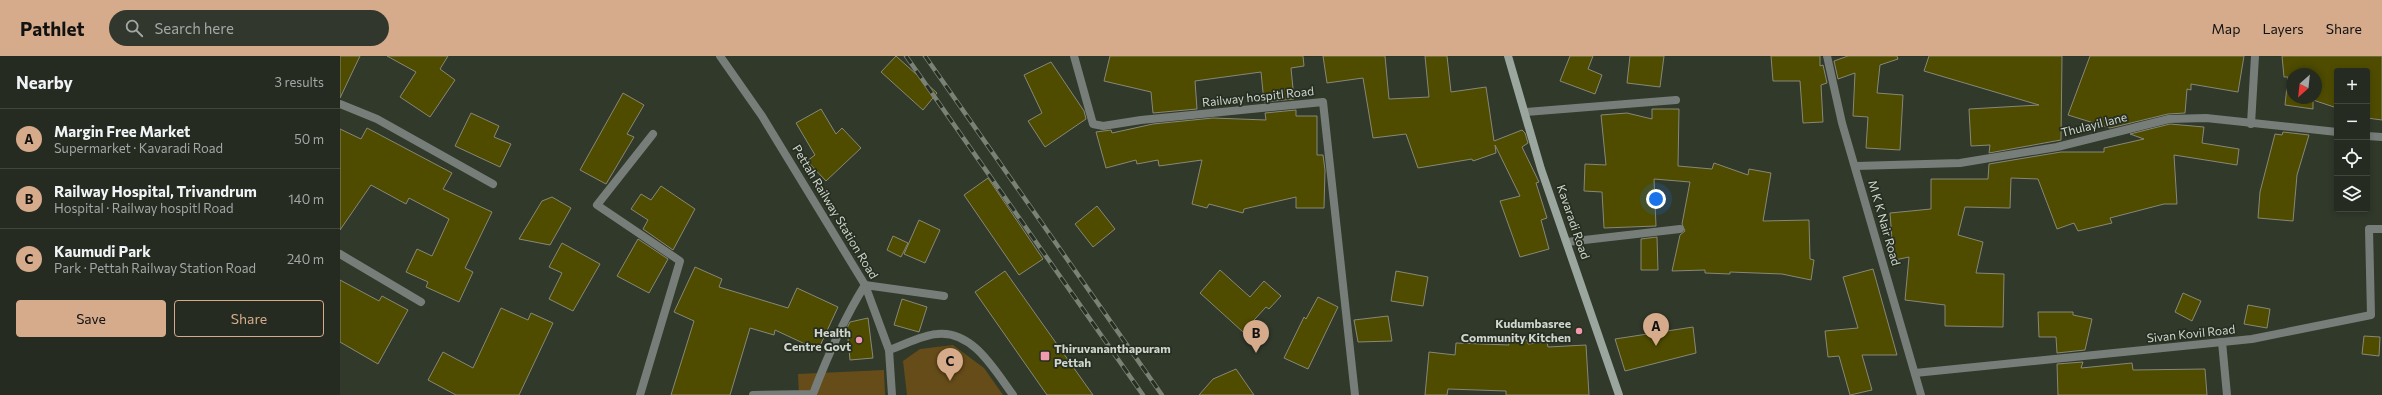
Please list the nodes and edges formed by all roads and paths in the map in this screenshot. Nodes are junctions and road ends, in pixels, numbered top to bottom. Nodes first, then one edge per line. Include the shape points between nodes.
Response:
1 (720, 56) edge
2 (1074, 56) edge
3 (1508, 56) edge
4 (1827, 56) edge
5 (2255, 56) edge
6 (1676, 100) dead end
7 (340, 104) edge
8 (1526, 112) junction
9 (2251, 124) junction
10 (2334, 132) edge
11 (653, 134) dead end
12 (2370, 136) edge
13 (2382, 137) edge
14 (1856, 166) junction
15 (493, 184) dead end
16 (1680, 229) dead end
17 (2382, 229) edge
18 (1567, 242) junction
19 (340, 254) edge
20 (865, 285) junction
21 (944, 296) dead end
22 (421, 302) dead end
23 (2222, 342) junction
24 (890, 350) junction
25 (1915, 373) junction
26 (640, 395) edge
27 (753, 395) edge
28 (892, 395) edge
29 (1013, 395) edge
30 (1355, 395) edge
31 (1619, 395) edge
32 (1921, 395) edge
33 (2227, 395) edge

1 - 20 street, Pettah Railway Station Road via 762,116
2 - 30 street, Railway hospitl Road via 1093,124 1103,126 1323,102
3 - 8 main road, Kavaradi Road
4 - 14 street, M K K Nair Road via 1842,123
5 - 9 street
6 - 8 street
7 - 15 street via 377,119
8 - 18 main road, Kavaradi Road via 1542,170
9 - 10 street, Thulayil lane
9 - 14 street, Thulayil lane via 2206,118 2169,119 2058,147 1960,163
11 - 26 street via 597,205 680,261
12 - 13 street
14 - 25 street, M K K Nair Road
16 - 18 street
17 - 23 street, Sivan Kovil Road via 2369,230 2371,315 2252,339
18 - 31 main road, Kavaradi Road
19 - 22 street
20 - 21 street
20 - 24 street, Pettah Railway Station Road
20 - 27 street via 846,314 813,394
23 - 25 street, Sivan Kovil Road
23 - 33 street
24 - 28 street, Pettah Railway Station Road
24 - 29 street via 937,334 956,337 979,350
25 - 32 street, M K K Nair Road

